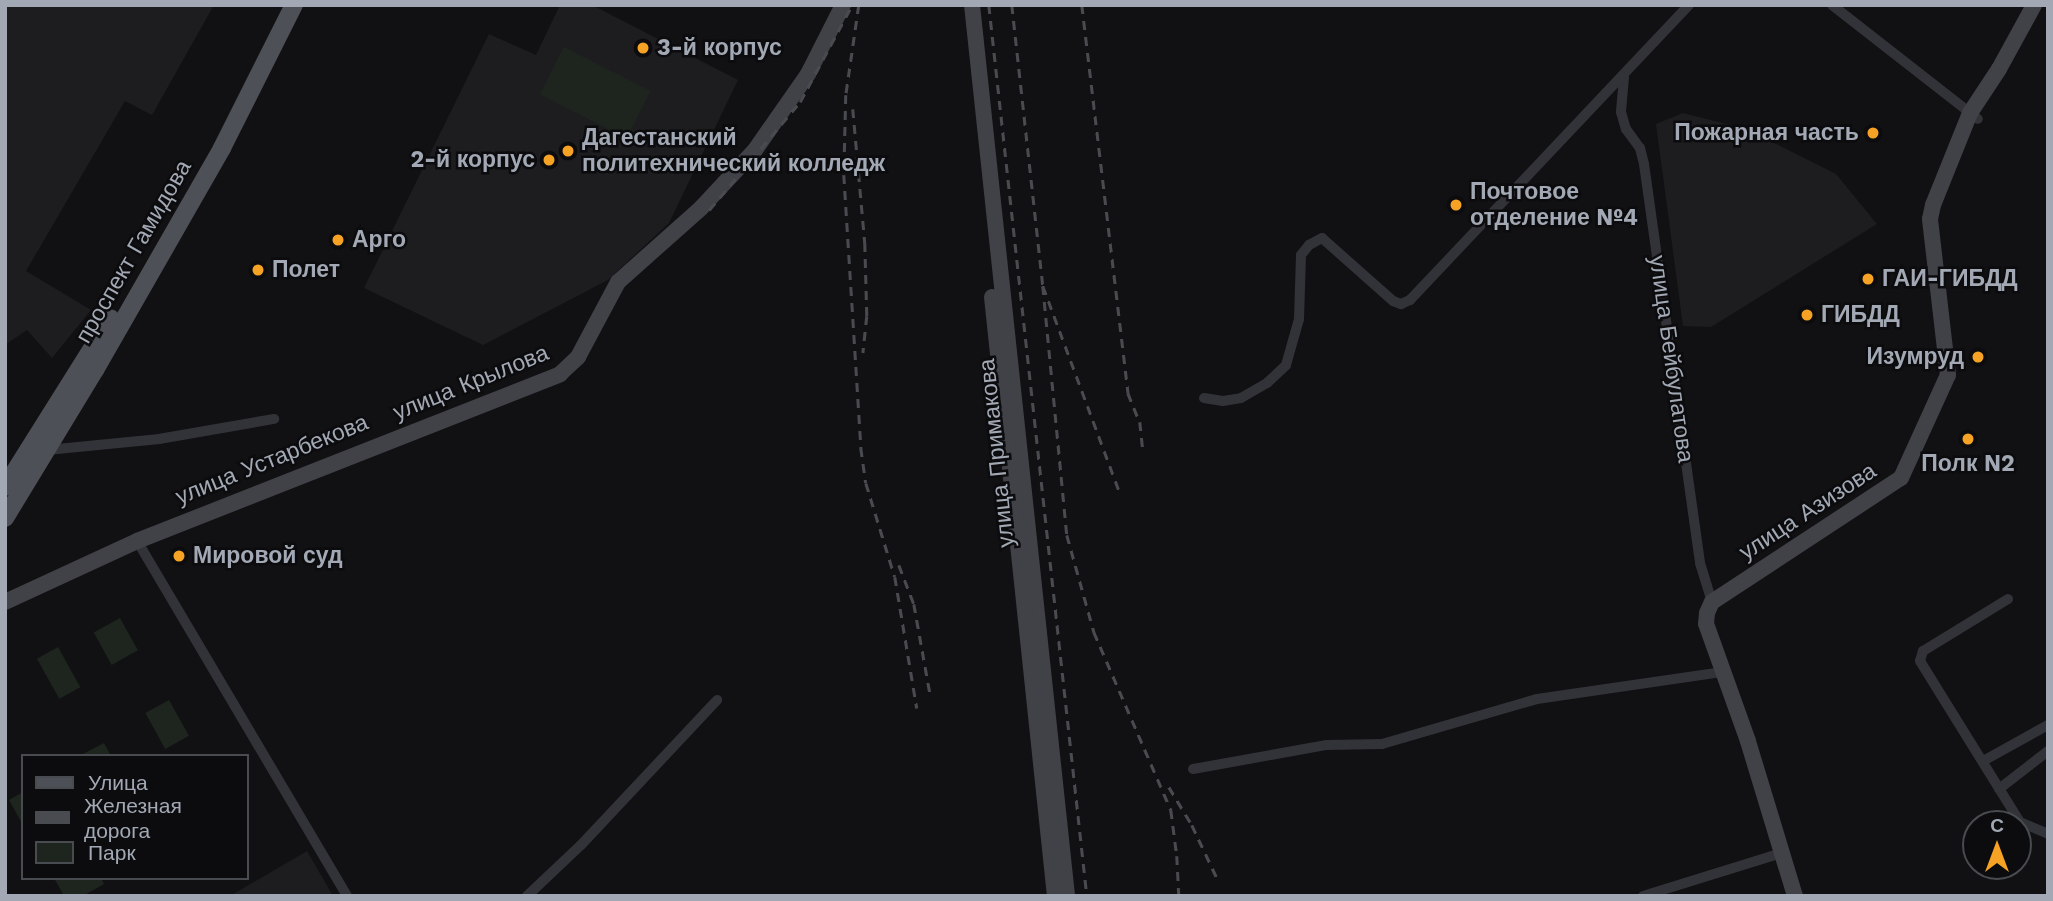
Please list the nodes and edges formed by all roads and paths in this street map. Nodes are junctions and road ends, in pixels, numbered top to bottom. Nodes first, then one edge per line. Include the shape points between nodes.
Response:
1 (282, 5) edge
2 (294, 5) edge
3 (840, 5) edge
4 (962, 5) edge
5 (972, 5) edge
6 (1689, 5) edge
7 (1832, 5) edge
8 (2034, 5) edge
9 (2045, 5) edge
10 (1624, 77) junction
11 (1974, 116) junction
12 (1203, 398) dead end
13 (274, 419) dead end
14 (47, 450) junction
15 (5, 487) edge
16 (5, 518) edge
17 (137, 540) junction
18 (2008, 599) dead end
19 (5, 600) edge
20 (1712, 603) junction
21 (1723, 672) junction
22 (716, 700) dead end
23 (2048, 725) edge
24 (2048, 751) edge
25 (1983, 761) junction
26 (1193, 769) dead end
27 (1999, 789) junction
28 (2045, 828) edge
29 (1782, 853) junction
30 (347, 896) edge
31 (527, 896) edge
32 (1055, 896) edge
33 (1067, 896) edge
34 (1643, 896) edge
35 (1795, 896) edge
36 (1804, 896) edge

1 - 15 main road, проспект Гамидова via 165,225
2 - 14 main road, проспект Гамидова via 222,148
3 - 17 main road, улица Крылова via 808,74 755,150 701,208 618,282 578,357 560,374
4 - 32 main road, улица Примакова
5 - 33 main road, улица Примакова
6 - 10 street
7 - 11 street
8 - 11 main road, улица Азизова
9 - 11 main road, улица Азизова
10 - 12 street via 1410,300 1393,301 1322,238 1309,244 1301,256 1298,319 1286,365 1241,398
10 - 20 street, улица Бейбулатова via 1621,112 1640,148 1700,563
11 - 20 main road, улица Азизова via 1959,135 1930,219 1948,375 1901,478
11 - 36 main road, улица Азизова via 1937,228 1952,384 1905,483 1718,608 1719,632
13 - 14 street via 159,439
14 - 16 main road, проспект Гамидова
17 - 19 main road, улица Крылова
17 - 30 street
18 - 25 street via 1923,651 1920,661
20 - 21 main road via 1706,624
21 - 26 street via 1537,699 1382,744 1326,745
21 - 29 main road
22 - 31 street
23 - 25 street
24 - 27 street
25 - 27 street
27 - 28 street via 2020,822
29 - 34 street
29 - 35 main road

